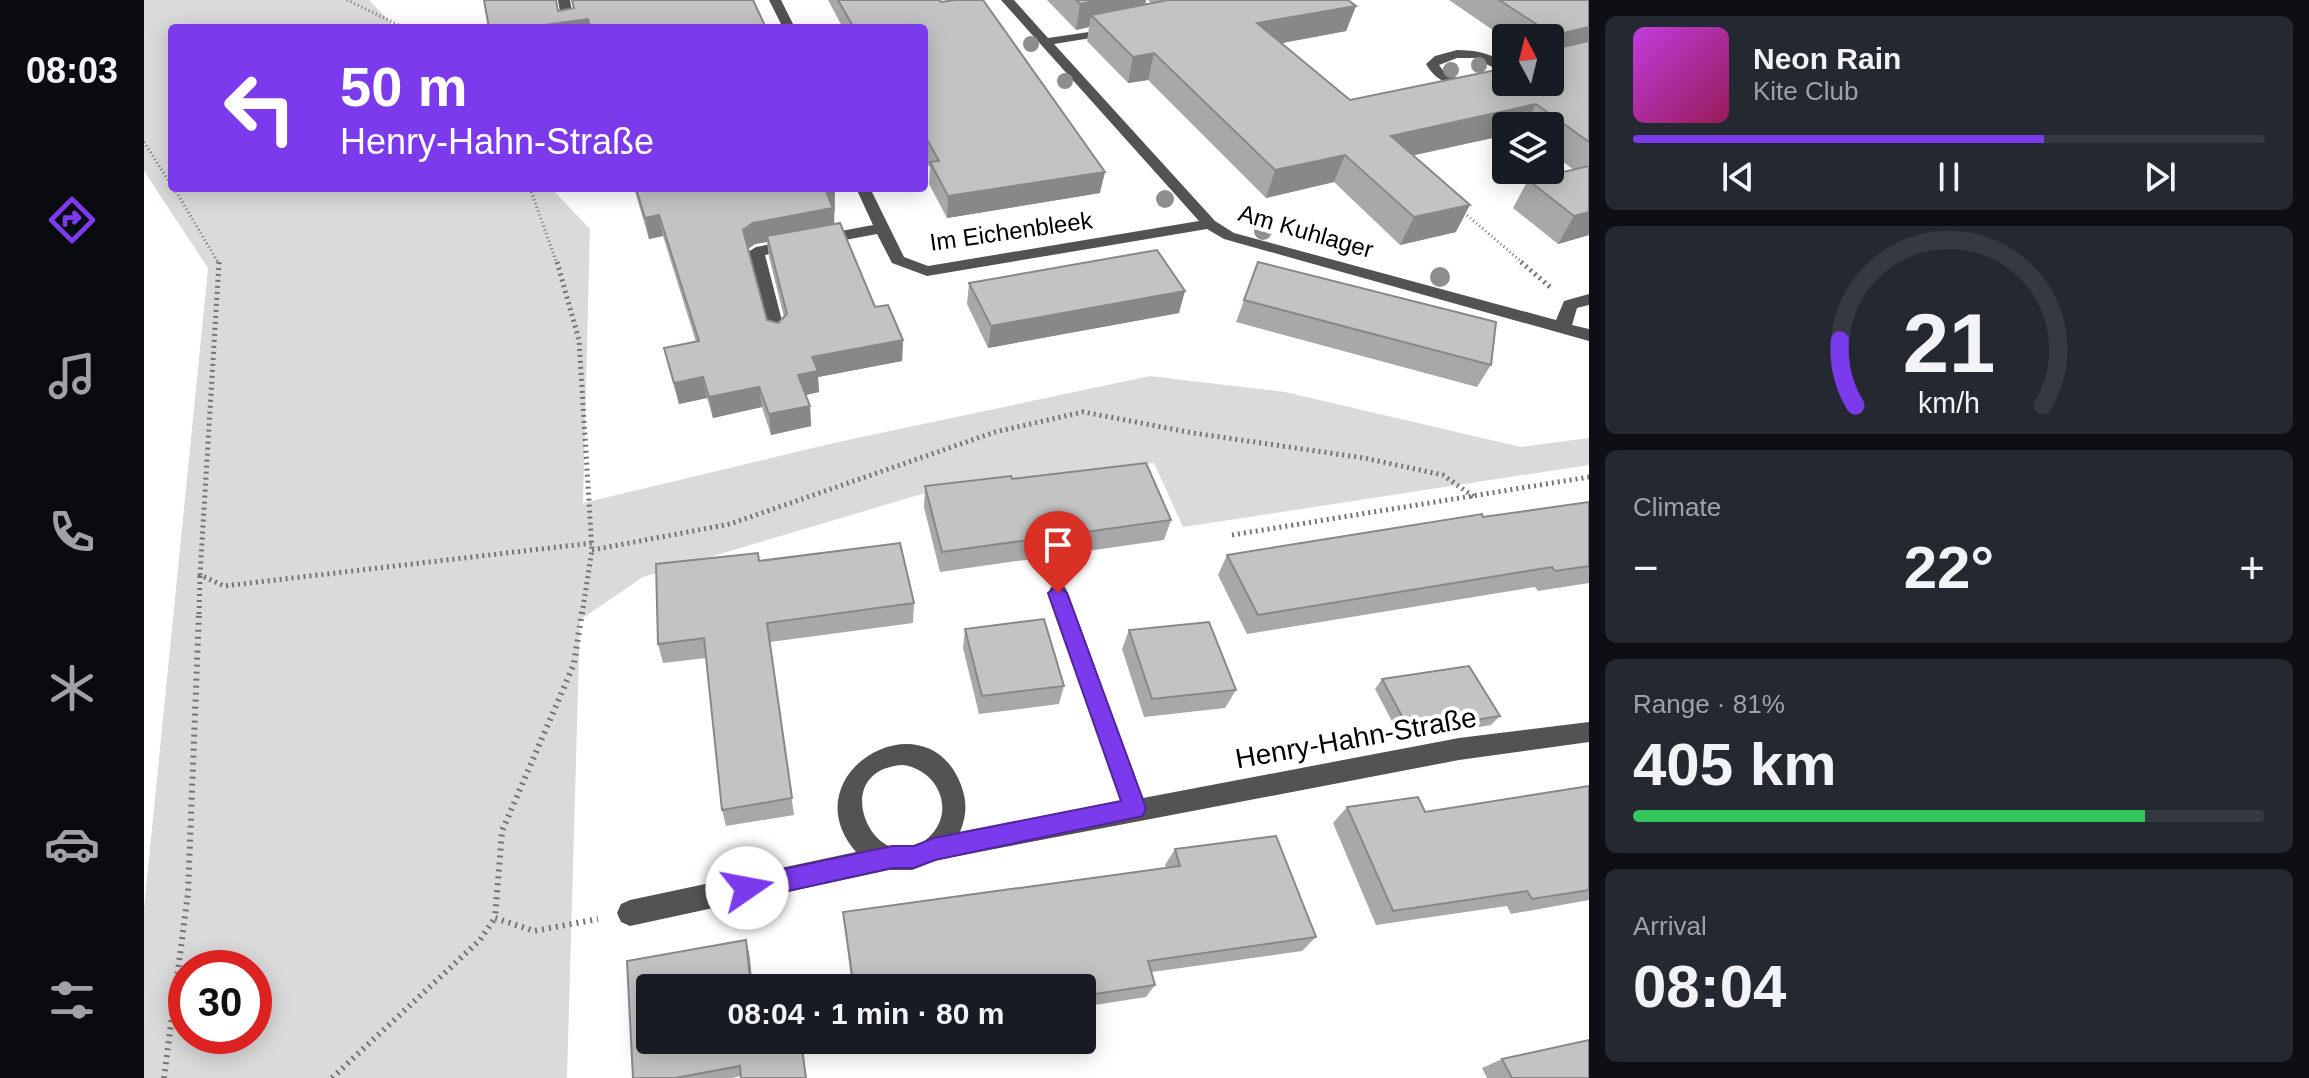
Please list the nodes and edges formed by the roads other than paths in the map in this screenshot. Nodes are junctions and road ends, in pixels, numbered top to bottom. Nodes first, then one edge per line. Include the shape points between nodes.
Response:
1 (564, 0) edge
2 (775, 0) edge
3 (1007, 0) edge
4 (568, 24) edge
5 (787, 24) edge
6 (1129, 28) edge
7 (1045, 42) junction
8 (865, 192) edge
9 (1210, 224) junction
10 (882, 228) junction
11 (1589, 299) edge
12 (1563, 325) junction
13 (1589, 335) edge
14 (778, 336) edge
15 (1058, 593) dead end
16 (1589, 732) edge
17 (1135, 808) junction
18 (934, 849) junction
19 (892, 857) junction
20 (630, 913) road end

1 - 4 street
2 - 5 street
3 - 7 street, Am Kuhlager
6 - 7 street
7 - 9 street, Am Kuhlager
8 - 10 street, Im Eichenbleek
9 - 10 street, Im Eichenbleek via 927,271 898,260
9 - 12 street, Am Kuhlager via 1229,236
10 - 14 street via 756,252
11 - 12 street via 1570,305
12 - 13 street, Am Kuhlager
15 - 17 street
16 - 17 street, Henry-Hahn-Straße via 1459,749
17 - 18 street, Henry-Hahn-Straße
18 - 19 street, Henry-Hahn-Straße via 914,857
18 - 19 street via 949,834 956,815 955,795 931,764 891,756 857,776 848,815 864,842
19 - 20 street, Henry-Hahn-Straße

